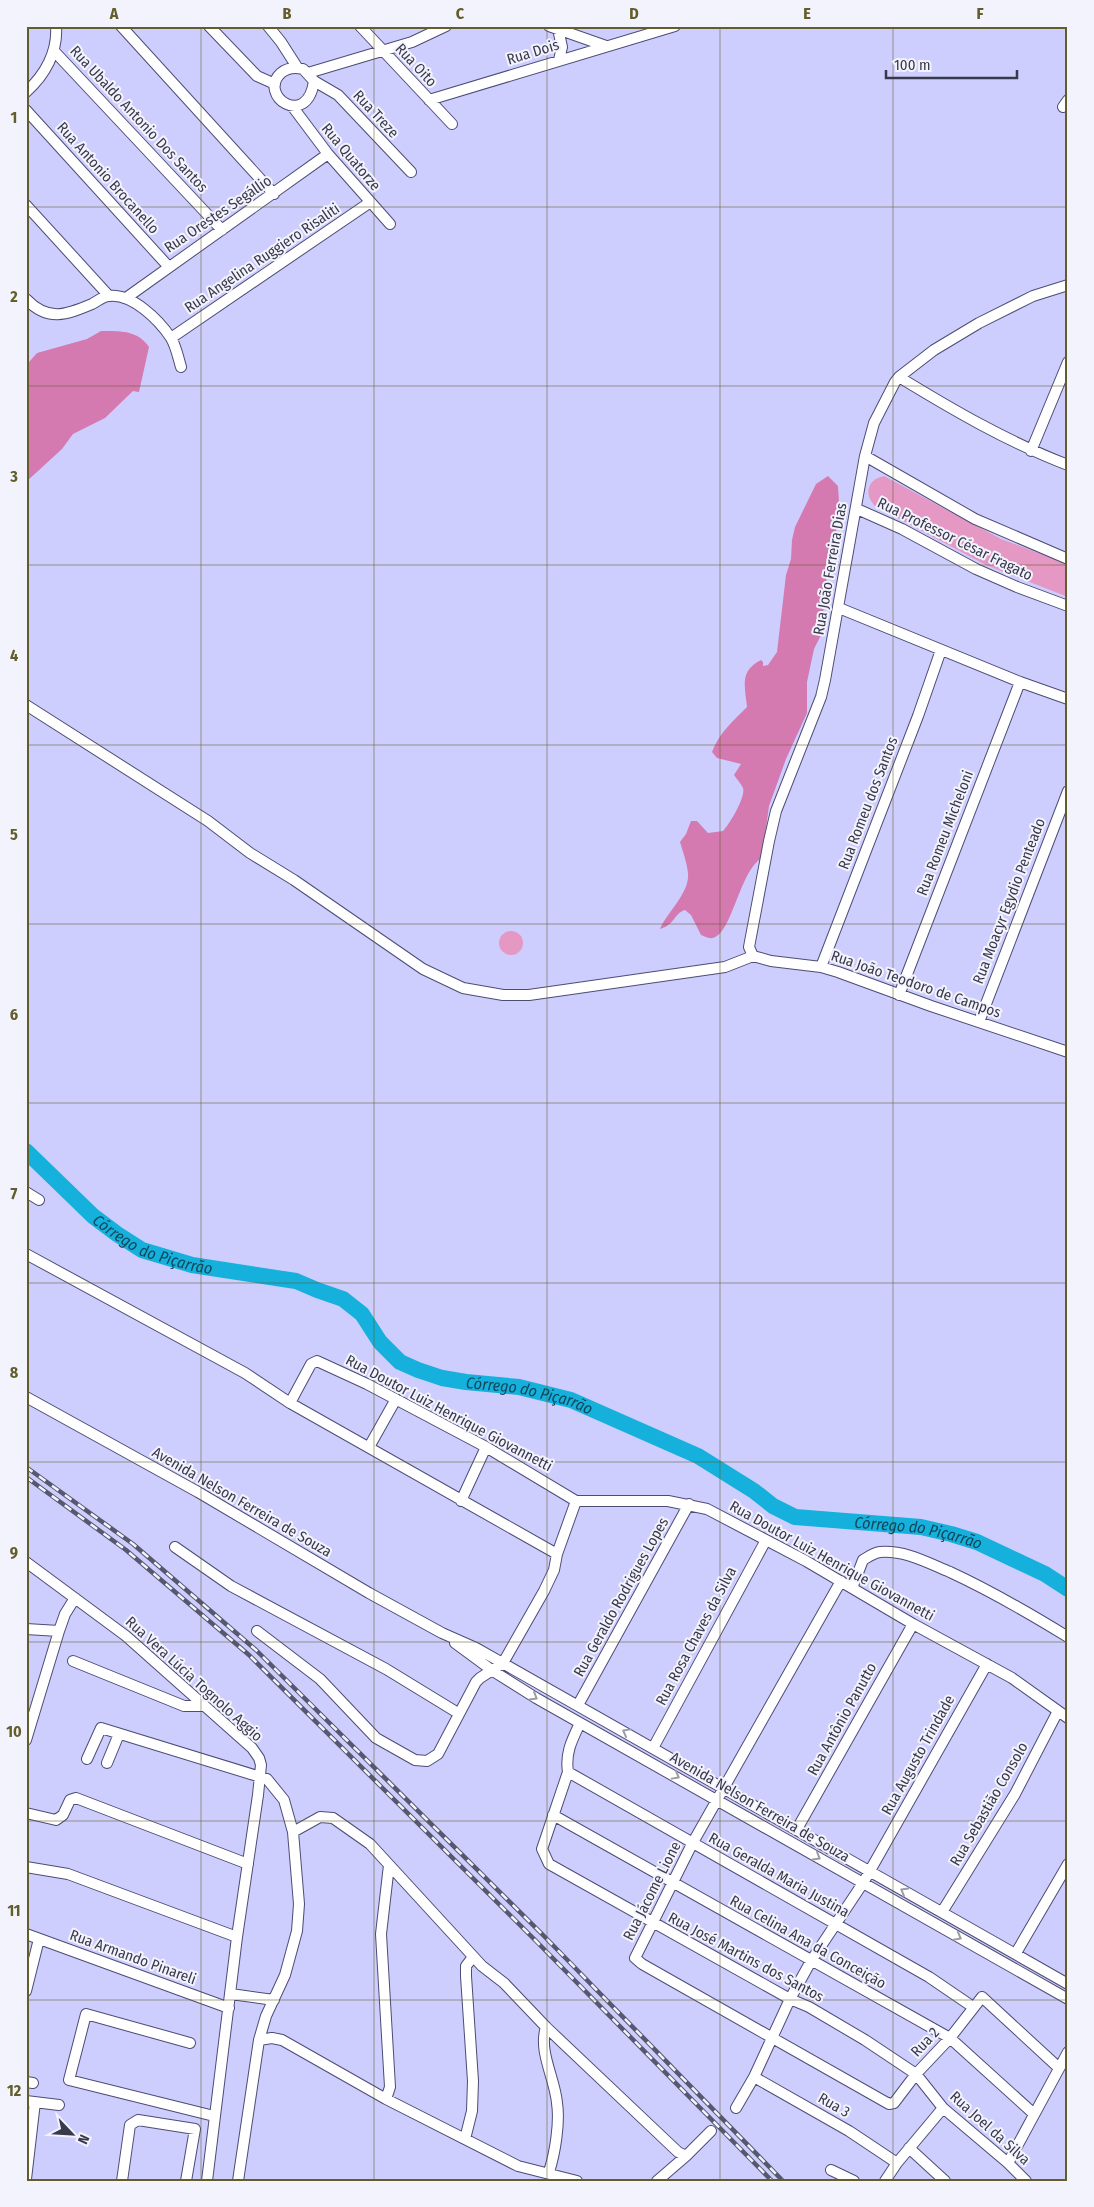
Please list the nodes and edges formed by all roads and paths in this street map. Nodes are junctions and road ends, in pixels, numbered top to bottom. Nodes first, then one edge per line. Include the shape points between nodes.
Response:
1 (56, 26) edge
2 (121, 26) edge
3 (208, 26) edge
4 (268, 26) edge
5 (360, 26) edge
6 (446, 26) edge
7 (675, 26) edge
8 (553, 28) edge
9 (661, 28) edge
10 (606, 46) junction
11 (54, 50) junction
12 (381, 50) junction
13 (559, 60) junction
14 (297, 67) junction
15 (311, 77) junction
16 (275, 84) junction
17 (26, 92) edge
18 (429, 100) junction
19 (292, 106) junction
20 (26, 110) edge
21 (452, 124) dead end
22 (328, 154) junction
23 (411, 172) dead end
24 (274, 194) junction
25 (369, 203) junction
26 (26, 205) edge
27 (390, 224) dead end
28 (222, 230) junction
29 (168, 266) junction
30 (1068, 285) edge
31 (109, 296) junction
32 (126, 298) junction
33 (26, 299) edge
34 (171, 338) junction
35 (1068, 362) edge
36 (181, 367) dead end
37 (899, 376) junction
38 (1031, 451) junction
39 (865, 456) junction
40 (1068, 465) edge
41 (857, 509) junction
42 (1068, 559) edge
43 (1068, 606) edge
44 (839, 608) junction
45 (941, 650) junction
46 (1020, 682) junction
47 (1068, 699) edge
48 (26, 705) edge
49 (1068, 791) edge
50 (752, 956) junction
51 (821, 967) junction
52 (898, 995) junction
53 (979, 1022) junction
54 (1068, 1052) edge
55 (26, 1192) edge
56 (39, 1200) dead end
57 (28, 1259) edge
58 (26, 1397) edge
59 (396, 1399) junction
60 (290, 1403) junction
61 (486, 1447) junction
62 (369, 1448) junction
63 (462, 1501) junction
64 (576, 1501) junction
65 (689, 1504) junction
66 (766, 1540) junction
67 (175, 1547) dead end
68 (557, 1554) junction
69 (26, 1562) edge
70 (841, 1582) junction
71 (852, 1588) junction
72 (75, 1598) junction
73 (913, 1624) junction
74 (26, 1629) edge
75 (58, 1631) junction
76 (257, 1631) dead end
77 (442, 1633) junction
78 (1068, 1637) edge
79 (73, 1661) dead end
80 (503, 1663) junction
81 (987, 1664) junction
82 (492, 1671) junction
83 (578, 1705) junction
84 (203, 1706) junction
85 (1058, 1710) junction
86 (458, 1713) junction
87 (1068, 1718) edge
88 (580, 1723) junction
89 (118, 1734) junction
90 (27, 1737) edge
91 (653, 1748) junction
92 (87, 1759) dead end
93 (107, 1763) dead end
94 (568, 1772) junction
95 (260, 1778) junction
96 (724, 1789) junction
97 (718, 1800) junction
98 (26, 1813) edge
99 (553, 1815) junction
100 (797, 1829) junction
101 (293, 1832) junction
102 (692, 1844) junction
103 (248, 1864) junction
104 (1068, 1864) edge
105 (389, 1865) junction
106 (27, 1870) edge
107 (870, 1871) junction
108 (672, 1883) junction
109 (863, 1883) junction
110 (942, 1912) junction
111 (651, 1923) junction
112 (836, 1924) junction
113 (26, 1934) edge
114 (238, 1937) junction
115 (38, 1938) junction
116 (1016, 1953) junction
117 (473, 1957) junction
118 (811, 1961) junction
119 (1068, 1984) edge
120 (26, 1991) edge
121 (230, 1994) junction
122 (790, 1999) junction
123 (1068, 1999) edge
124 (274, 2000) junction
125 (973, 2007) junction
126 (229, 2008) junction
127 (546, 2027) junction
128 (774, 2038) junction
129 (950, 2038) junction
130 (259, 2040) junction
131 (190, 2043) dead end
132 (1068, 2052) edge
133 (1059, 2068) junction
134 (916, 2074) junction
135 (754, 2077) junction
136 (386, 2099) junction
137 (31, 2102) edge
138 (889, 2104) joint
139 (59, 2105) dead end
140 (736, 2108) dead end
141 (943, 2108) junction
142 (1034, 2114) junction
143 (214, 2116) junction
144 (711, 2131) dead end
145 (465, 2139) junction
146 (909, 2148) junction
147 (686, 2156) junction
148 (897, 2163) junction
149 (1008, 2163) junction
150 (831, 2170) dead end
151 (550, 2172) junction
152 (26, 2179) edge
153 (122, 2181) edge
154 (186, 2181) edge
155 (206, 2181) edge
156 (238, 2181) edge
157 (577, 2181) edge
158 (657, 2181) edge
159 (854, 2181) edge
160 (885, 2181) edge
161 (945, 2181) edge
162 (1026, 2181) edge

1 - 11 street
2 - 24 street
3 - 16 street via 257,76
4 - 14 street, Rua Treze
5 - 12 street, Rua Oito
6 - 12 street via 412,42
7 - 9 street, Rua Dois
8 - 10 street
8 - 13 street via 562,47
9 - 10 street, Rua Dois
10 - 13 street, Rua Dois
11 - 17 street via 45,70
11 - 28 street, Rua Ubaldo Antonio Dos Santos
12 - 15 street
12 - 18 street, Rua Oito
13 - 18 street, Rua Dois
14 - 15 street, Rua Treze
14 - 16 street via 283,71
15 - 19 street via 313,94 308,101
15 - 23 street, Rua Treze via 338,95
16 - 19 street via 279,98
18 - 21 street, Rua Oito
19 - 22 street, Rua Quatorze
20 - 29 street, Rua Antonio Brocanello
22 - 24 street, Rua Orestes Segállio
22 - 25 street, Rua Quatorze
24 - 28 street, Rua Orestes Segállio
25 - 27 street, Rua Quatorze
25 - 34 street, Rua Angelina Ruggiero Risaliti
26 - 31 street
28 - 29 street, Rua Orestes Segállio
29 - 32 street, Rua Orestes Segállio
30 - 37 street, Rua João Ferreira Dias via 1006,308 934,350
31 - 32 street
31 - 33 street via 57,315 36,309
32 - 34 street via 145,310
34 - 36 street
35 - 38 street
37 - 38 street
37 - 39 street, Rua João Ferreira Dias via 874,423
38 - 40 street
39 - 41 street, Rua João Ferreira Dias
39 - 42 street via 975,519
41 - 43 street, Rua Professor César Fragato via 902,528 976,569
41 - 44 street, Rua João Ferreira Dias
44 - 45 street
44 - 50 street, Rua João Ferreira Dias via 821,697 776,811 748,947
45 - 46 street
45 - 51 street, Rua Romeu dos Santos
46 - 47 street
46 - 52 street, Rua Romeu Micheloni
48 - 50 street via 208,821 250,853 423,969 463,988 503,995 529,994 725,967
49 - 53 street, Rua Moacyr Egydio Penteado
50 - 51 street, Rua João Teodoro de Campos
51 - 52 street, Rua João Teodoro de Campos
52 - 53 street, Rua João Teodoro de Campos
53 - 54 street, Rua João Teodoro de Campos
55 - 56 street
57 - 60 street via 245,1373
58 - 77 street, Avenida Nelson Ferreira de Souza
59 - 60 street, Rua Doutor Luiz Henrique Giovannetti via 317,1361 311,1364
59 - 61 street, Rua Doutor Luiz Henrique Giovannetti
59 - 62 street
60 - 62 street
61 - 63 street
61 - 64 street, Rua Doutor Luiz Henrique Giovannetti
62 - 63 street
63 - 68 street
64 - 65 street, Rua Doutor Luiz Henrique Giovannetti via 641,1500
64 - 68 street
65 - 66 street, Rua Doutor Luiz Henrique Giovannetti via 707,1509
65 - 83 street, Rua Geraldo Rodrigues Lopes
66 - 70 street, Rua Doutor Luiz Henrique Giovannetti
66 - 91 street, Rua Rosa Chaves da Silva
67 - 86 street via 232,1586 386,1669
68 - 80 street via 550,1580
69 - 72 street, Rua Vera Lúcia Tognolo Aggio
70 - 71 street, Rua Doutor Luiz Henrique Giovannetti
70 - 96 street, Rua Jácome Lione
71 - 73 street, Rua Doutor Luiz Henrique Giovannetti
71 - 78 street via 863,1560 880,1552 896,1553 918,1558 990,1591
72 - 75 street
72 - 84 street, Rua Vera Lúcia Tognolo Aggio via 126,1636
73 - 81 street, Rua Doutor Luiz Henrique Giovannetti
73 - 100 street, Rua Antônio Panutto
74 - 75 street
75 - 90 street
76 - 86 street via 320,1679 376,1738 415,1760 427,1762 438,1754
77 - 80 street, Avenida Nelson Ferreira de Souza
77 - 82 street, Avenida Nelson Ferreira de Souza
79 - 84 street via 184,1706
80 - 82 street
80 - 83 street, Avenida Nelson Ferreira de Souza
81 - 85 street, Rua Doutor Luiz Henrique Giovannetti
81 - 107 street, Rua Augusto Trindade
82 - 86 street via 476,1682
82 -> 88 street, Avenida Nelson Ferreira de Souza
91 -> 83 street, Avenida Nelson Ferreira de Souza
84 - 95 street, Rua Vera Lúcia Tognolo Aggio via 252,1748 261,1764
85 - 87 street, Rua Doutor Luiz Henrique Giovannetti
85 - 110 street, Rua Sebastião Consolo via 1015,1794
88 - 94 street via 566,1759
88 -> 97 street, Avenida Nelson Ferreira de Souza
89 - 92 street via 101,1728
89 - 93 street
89 - 95 street
91 - 96 street, Avenida Nelson Ferreira de Souza
94 - 99 street
94 - 102 street, Rua Geralda Maria Justina
95 - 101 street via 267,1779 284,1800
95 - 103 street, Rua Vera Lúcia Tognolo Aggio
96 - 97 street, Rua Jácome Lione
96 - 100 street, Avenida Nelson Ferreira de Souza
97 - 102 street, Rua Jácome Lione
97 -> 109 street, Avenida Nelson Ferreira de Souza
98 - 103 street via 56,1820 70,1800 76,1798
99 - 108 street, Rua Celina Ana da Conceição
99 - 111 street, Rua José Martins dos Santos via 542,1849 553,1867
100 - 107 street, Avenida Nelson Ferreira de Souza
101 - 105 street via 320,1817 333,1818 370,1844
101 - 124 street via 299,1904 297,1931 285,1976
102 - 108 street, Rua Jácome Lione
102 - 112 street, Rua Geralda Maria Justina
103 - 114 street, Rua Vera Lúcia Tognolo Aggio
104 - 116 street
105 - 117 street
105 - 136 street via 381,1934 390,2087
106 - 114 street via 68,1874
107 - 109 street, Rua Augusto Trindade
110 -> 107 street, Avenida Nelson Ferreira de Souza
108 - 111 street, Rua Jácome Lione
108 - 118 street, Rua Celina Ana da Conceição
109 - 112 street, Rua Augusto Trindade
109 -> 123 street, Avenida Nelson Ferreira de Souza
110 - 116 street, Avenida Nelson Ferreira de Souza
111 - 122 street, Rua José Martins dos Santos
111 - 128 street, Rua Jácome Lione via 635,1958 637,1960
112 - 118 street, Rua Augusto Trindade
112 - 125 street, Rua Geralda Maria Justina via 929,1977
113 - 115 street, Rua Armando Pinareli
114 - 121 street, Rua Vera Lúcia Tognolo Aggio
115 - 120 street
115 - 126 street, Rua Armando Pinareli
116 - 119 street, Avenida Nelson Ferreira de Souza
117 - 127 street via 504,1983
117 - 145 street via 466,1966 473,2081 472,2111
118 - 122 street, Rua Augusto Trindade
118 - 129 street, Rua Celina Ana da Conceição
121 - 124 street
121 - 126 street, Rua Vera Lúcia Tognolo Aggio
122 - 128 street, Rua Augusto Trindade
122 - 134 street, Rua José Martins dos Santos via 857,2035
124 - 130 street
125 - 129 street, Rua 2
125 - 133 street, Rua 2 via 982,1997
126 - 143 street, Rua Vera Lúcia Tognolo Aggio
127 - 147 street
127 - 151 street via 544,2044 558,2103
128 - 135 street, Rua Augusto Trindade
128 - 138 street, Rua Jácome Lione
129 - 134 street, Rua 2
129 - 142 street, Rua Celina Ana da Conceição
130 - 136 street via 282,2040
130 - 156 street
131 - 143 street via 86,2014 69,2080
132 - 133 street
133 - 142 street
134 - 138 street, Rua 2 via 894,2103
134 - 141 street, Rua Joel da Silva
135 - 140 street, Rua Augusto Trindade
135 - 148 street, Rua 3 via 849,2131
136 - 145 street
137 - 139 street
137 - 152 street
141 - 146 street
141 - 149 street, Rua Joel da Silva
142 - 149 street
143 - 155 street, Rua Vera Lúcia Tognolo Aggio
144 - 147 street
145 - 151 street via 518,2166
146 - 148 street
146 - 161 street
147 - 158 street
148 - 160 street
149 - 162 street, Rua Joel da Silva
150 - 159 street
151 - 157 street
153 - 154 street via 130,2125 138,2120 195,2129

